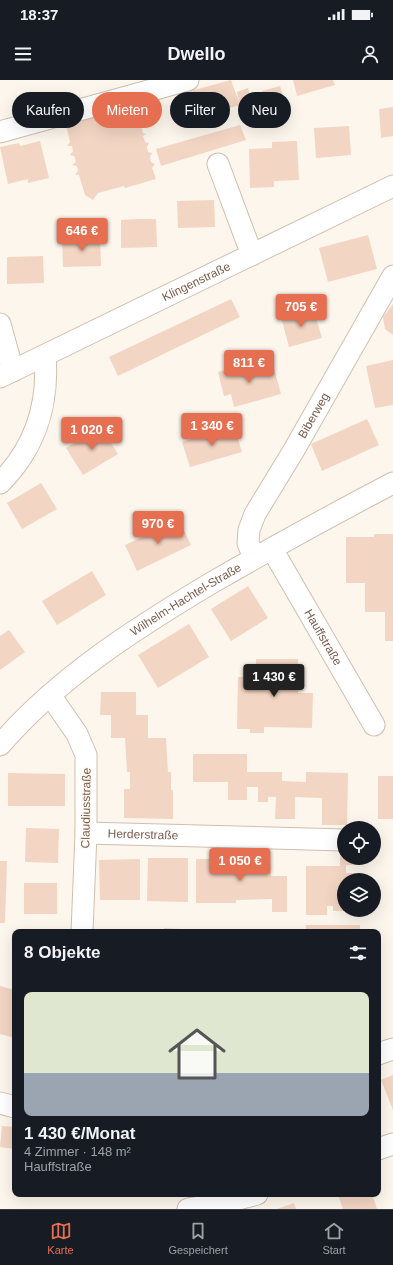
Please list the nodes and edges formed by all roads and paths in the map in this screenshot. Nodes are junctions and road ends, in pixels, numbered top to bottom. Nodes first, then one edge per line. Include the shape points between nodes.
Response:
1 (188, 80) edge
2 (0, 132) edge
3 (218, 164) dead end
4 (393, 186) edge
5 (252, 255) junction
6 (393, 276) edge
7 (0, 324) edge
8 (45, 356) junction
9 (7, 374) edge
10 (0, 483) edge
11 (393, 483) edge
12 (272, 549) junction
13 (254, 558) junction
14 (50, 695) junction
15 (374, 725) dead end
16 (0, 745) edge
17 (86, 833) junction
18 (337, 840) edge
19 (82, 929) edge
20 (393, 1049) edge
21 (381, 1053) edge
22 (0, 1103) edge
23 (12, 1106) edge
24 (393, 1144) edge
25 (381, 1148) edge
26 (246, 1197) edge
27 (188, 1209) edge

1 - 2 street
3 - 5 street
4 - 5 street, Klingenstraße
5 - 8 street, Klingenstraße
6 - 13 street, Biberweg via 255,514 249,530 248,543
7 - 9 street
8 - 9 street, Klingenstraße
8 - 10 street via 45,393 39,421 23,456
11 - 12 street, Wilhelm-Hachtel-Straße
12 - 13 street, Wilhelm-Hachtel-Straße
12 - 15 street, Hauffstraße
13 - 14 street, Wilhelm-Hachtel-Straße via 140,626
14 - 16 street, Wilhelm-Hachtel-Straße
14 - 17 street, Claudiusstraße via 77,734 86,755
17 - 18 street, Herderstraße
17 - 19 street, Claudiusstraße
20 - 21 street
22 - 23 street
24 - 25 street
26 - 27 street

